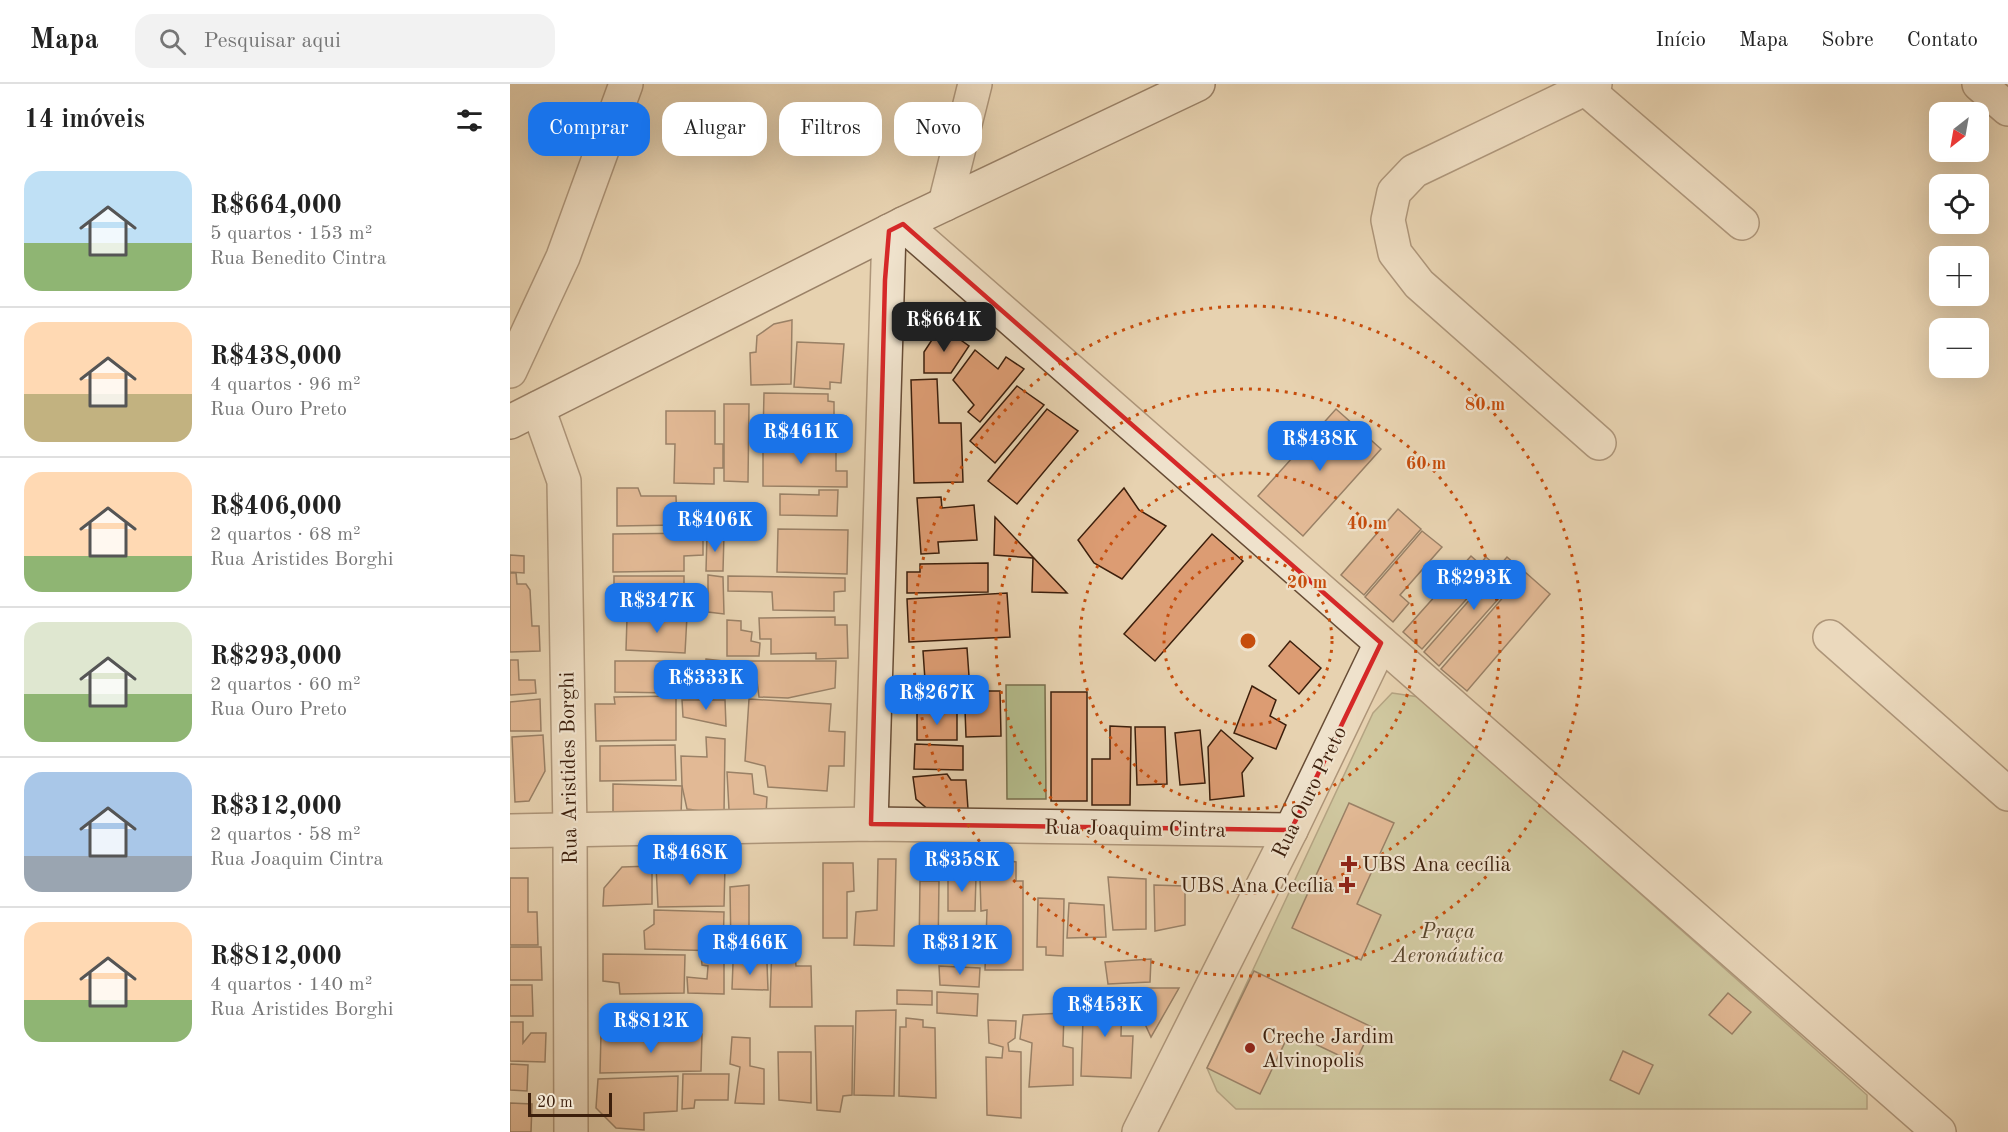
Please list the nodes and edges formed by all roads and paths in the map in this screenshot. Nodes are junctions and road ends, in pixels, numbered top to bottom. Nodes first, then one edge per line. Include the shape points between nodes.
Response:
1 (626, 84) edge
2 (975, 84) edge
3 (1198, 84) edge
4 (1979, 84) edge
5 (1591, 86) edge
6 (2008, 109) edge
7 (945, 204) junction
8 (1742, 223) dead end
9 (896, 227) junction
10 (510, 371) edge
11 (524, 415) edge
12 (1599, 443) dead end
13 (1830, 637) dead end
14 (1381, 643) junction
15 (2008, 794) edge
16 (871, 824) junction
17 (570, 830) junction
18 (1291, 830) junction
19 (510, 831) edge
20 (571, 1132) edge
21 (1139, 1132) edge
22 (1939, 1132) edge

1 - 10 street via 563,257
2 - 7 street
3 - 7 street
4 - 6 street
5 - 8 street
5 - 12 street via 1414,171 1394,192 1388,220 1395,253 1419,284
7 - 9 street
9 - 11 street
9 - 14 street
9 - 16 street
11 - 17 street, Rua Aristides Borghi via 564,481
13 - 15 street
14 - 18 street, Rua Ouro Preto
14 - 22 street
16 - 17 street, Rua Joaquim Cintra
16 - 18 street, Rua Joaquim Cintra
17 - 19 street, Rua Joaquim Cintra
17 - 20 street, Rua Aristides Borghi
18 - 21 street, Rua Ouro Preto

